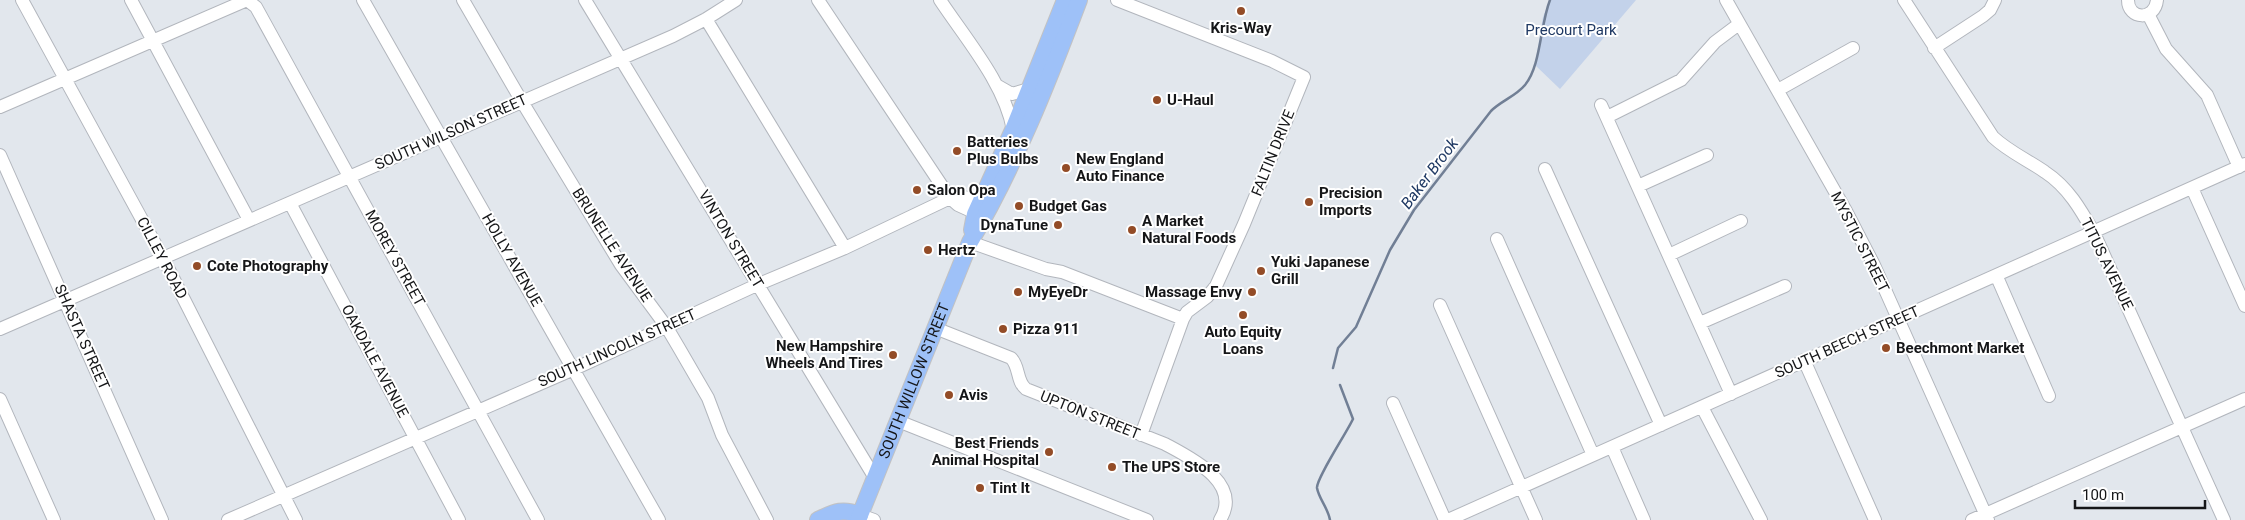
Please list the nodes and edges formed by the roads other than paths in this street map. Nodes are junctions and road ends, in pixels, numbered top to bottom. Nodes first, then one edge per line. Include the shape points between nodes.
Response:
1 (22, 0) edge
2 (131, 0) edge
3 (247, 0) edge
4 (363, 0) edge
5 (463, 0) edge
6 (585, 0) edge
7 (736, 0) edge
8 (818, 0) edge
9 (940, 0) edge
10 (1092, 0) edge
11 (1117, 0) edge
12 (1904, 0) edge
13 (1995, 0) edge
14 (2128, 0) edge
15 (2157, 0) edge
16 (1730, 1) edge
17 (722, 4) edge
18 (1073, 4) edge
19 (2148, 14) junction
20 (706, 19) junction
21 (1739, 24) junction
22 (154, 41) junction
23 (1853, 48) dead end
24 (1934, 48) junction
25 (620, 58) junction
26 (66, 80) junction
27 (996, 84) junction
28 (1029, 89) junction
29 (1778, 90) junction
30 (521, 100) junction
31 (1601, 105) dead end
32 (0, 107) edge
33 (1607, 117) junction
34 (1013, 130) junction
35 (442, 136) junction
36 (0, 155) edge
37 (1707, 155) dead end
38 (2242, 166) edge
39 (1545, 169) dead end
40 (349, 177) junction
41 (1638, 186) junction
42 (2192, 188) junction
43 (950, 198) junction
44 (290, 203) junction
45 (983, 209) junction
46 (249, 220) junction
47 (1741, 221) dead end
48 (2094, 233) junction
49 (1497, 239) dead end
50 (970, 242) junction
51 (845, 248) junction
52 (1669, 255) junction
53 (163, 258) junction
54 (1997, 277) junction
55 (759, 284) junction
56 (1785, 286) dead end
57 (66, 301) junction
58 (1440, 304) dead end
59 (2245, 306) edge
60 (1184, 318) junction
61 (1898, 320) junction
62 (1700, 323) junction
63 (666, 326) junction
64 (935, 328) junction
65 (0, 329) edge
66 (1804, 360) junction
67 (574, 369) junction
68 (1731, 394) junction
69 (2049, 396) dead end
70 (0, 399) edge
71 (2245, 399) edge
72 (1393, 403) dead end
73 (1702, 407) junction
74 (479, 410) junction
75 (898, 421) junction
76 (1661, 425) junction
77 (2182, 427) junction
78 (1140, 435) junction
79 (416, 438) junction
80 (1612, 447) junction
81 (1593, 455) junction
82 (875, 478) junction
83 (1522, 488) junction
84 (283, 496) junction
85 (1986, 517) edge
86 (864, 518) edge
87 (54, 520) edge
88 (162, 520) edge
89 (228, 520) edge
90 (296, 520) edge
91 (459, 520) edge
92 (538, 520) edge
93 (658, 520) edge
94 (767, 520) edge
95 (818, 520) edge
96 (1147, 520) edge
97 (1220, 520) edge
98 (1447, 520) edge
99 (1536, 520) edge
100 (1644, 520) edge
101 (1761, 520) edge
102 (1875, 520) edge
103 (1972, 520) edge
104 (2224, 520) edge

1 - 26 street, CILLEY ROAD
2 - 22 street
3 - 22 street
3 - 40 street, MOREY STREET via 256,7
4 - 35 street, HOLLY AVENUE
5 - 30 street, BRUNELLE AVENUE
6 - 25 street, VINTON STREET
7 - 17 street, SOUTH WILSON STREET
8 - 43 street
9 - 27 street
10 - 18 main road
11 - 60 street, FALTIN DRIVE via 1272,61 1304,77 1216,286
12 - 24 street, TITUS AVENUE
13 - 24 street via 1990,10
14 - 19 street via 2134,13
15 - 19 street via 2155,10
16 - 21 street, MYSTIC STREET
17 - 20 street, SOUTH WILSON STREET
18 - 28 main road, SOUTH WILLOW STREET
18 - 45 main road, SOUTH WILLOW STREET via 1026,130
19 - 38 street via 2166,49 2207,95
20 - 25 street, SOUTH WILSON STREET
20 - 51 street
21 - 29 street, MYSTIC STREET
21 - 33 street via 1711,45 1681,80
22 - 26 street
22 - 46 street
23 - 29 street
24 - 48 street, TITUS AVENUE via 1993,137 2057,180
25 - 30 street, SOUTH WILSON STREET
25 - 55 street, VINTON STREET
26 - 32 street
26 - 53 street, CILLEY ROAD
27 - 28 street via 1012,94
27 - 34 street via 1010,111
28 - 34 main road, SOUTH WILLOW STREET
29 - 61 street, MYSTIC STREET via 1866,249
30 - 35 street, SOUTH WILSON STREET
30 - 63 street, BRUNELLE AVENUE via 621,265
31 - 33 street
33 - 41 street
34 - 45 main road, SOUTH WILLOW STREET
35 - 40 street, SOUTH WILSON STREET
35 - 67 street, HOLLY AVENUE
36 - 57 street, SHASTA STREET
37 - 41 street
38 - 42 street, SOUTH BEECH STREET
39 - 76 street
40 - 44 street, SOUTH WILSON STREET
40 - 74 street, MOREY STREET
41 - 52 street
42 - 48 street, SOUTH BEECH STREET
42 - 59 street
43 - 45 street, SOUTH LINCOLN STREET via 958,196
43 - 51 street, SOUTH LINCOLN STREET
44 - 46 street, SOUTH WILSON STREET
44 - 79 street, OAKDALE AVENUE
45 - 50 main road, SOUTH WILLOW STREET
46 - 53 street, SOUTH WILSON STREET
47 - 52 street
48 - 54 street, SOUTH BEECH STREET
48 - 77 street, TITUS AVENUE
49 - 81 street
50 - 60 street via 1062,272
50 - 64 main road, SOUTH WILLOW STREET
51 - 55 street, SOUTH LINCOLN STREET
52 - 62 street
53 - 57 street, SOUTH WILSON STREET
53 - 84 street, CILLEY ROAD
54 - 61 street, SOUTH BEECH STREET
54 - 69 street
55 - 63 street, SOUTH LINCOLN STREET
55 - 82 street, VINTON STREET
56 - 62 street
57 - 65 street, SOUTH WILSON STREET
57 - 88 street, SHASTA STREET
58 - 83 street
60 - 78 street, FALTIN DRIVE
61 - 66 street, SOUTH BEECH STREET
61 - 85 street, MYSTIC STREET
62 - 68 street
63 - 67 street, SOUTH LINCOLN STREET
63 - 94 street, BRUNELLE AVENUE via 708,398 722,435
64 - 75 main road, SOUTH WILLOW STREET
64 - 78 street, UPTON STREET via 1011,358 1026,390
66 - 68 street, SOUTH BEECH STREET
66 - 102 street
67 - 74 street, SOUTH LINCOLN STREET
67 - 93 street, HOLLY AVENUE
68 - 73 street, SOUTH BEECH STREET
70 - 87 street
71 - 77 street
72 - 98 street
73 - 76 street, SOUTH BEECH STREET
73 - 101 street
74 - 79 street, SOUTH LINCOLN STREET
74 - 92 street, MOREY STREET
75 - 82 main road, SOUTH WILLOW STREET
75 - 96 street
76 - 80 street, SOUTH BEECH STREET
77 - 85 street
77 - 104 street, TITUS AVENUE
78 - 97 street, UPTON STREET via 1185,455 1215,477 1225,495 1225,510
79 - 84 street, SOUTH LINCOLN STREET
79 - 91 street, OAKDALE AVENUE
80 - 81 street, SOUTH BEECH STREET
80 - 100 street
81 - 83 street, SOUTH BEECH STREET
82 - 86 main road, SOUTH WILLOW STREET
83 - 98 street, SOUTH BEECH STREET
83 - 99 street
84 - 89 street, SOUTH LINCOLN STREET
84 - 90 street, CILLEY ROAD
85 - 103 street
86 - 95 main road via 849,510 837,511

